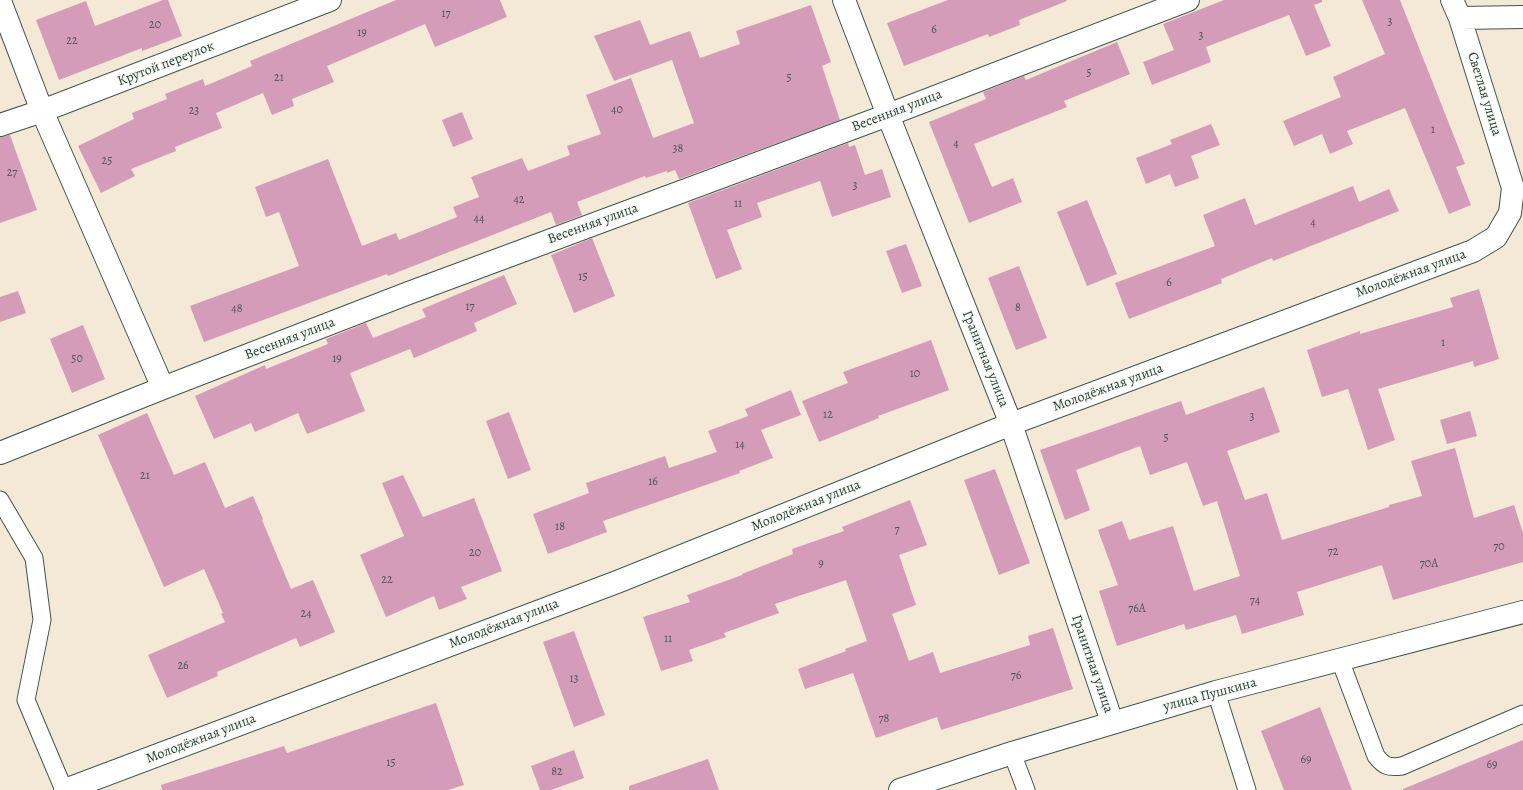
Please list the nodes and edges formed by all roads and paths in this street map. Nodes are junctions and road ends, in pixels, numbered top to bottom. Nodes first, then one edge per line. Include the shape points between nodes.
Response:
1 (330, 0) edge
2 (844, 0) edge
3 (1188, 0) edge
4 (0, 1) edge
5 (1456, 9) edge
6 (1523, 17) edge
7 (42, 111) junction
8 (888, 115) junction
9 (0, 125) edge
10 (1513, 188) joint
11 (163, 388) junction
12 (1011, 424) junction
13 (0, 453) edge
14 (0, 500) edge
15 (1523, 612) edge
16 (1340, 660) junction
17 (1216, 692) junction
18 (1523, 714) edge
19 (1112, 722) junction
20 (1012, 753) junction
21 (910, 788) edge
22 (64, 790) edge
23 (1026, 790) edge
24 (1248, 790) edge

1 - 7 street, Крутой переулок
2 - 8 street, Гранитная улица
3 - 8 street, Весенняя улица
4 - 7 street
5 - 6 street
5 - 10 street, Светлая улица
7 - 9 street, Крутой переулок
7 - 11 street
8 - 11 street, Весенняя улица via 421,288
8 - 12 street, Гранитная улица
10 - 12 street, Молодёжная улица via 1510,213 1496,237 1473,251
11 - 13 street, Весенняя улица
12 - 19 street, Гранитная улица
12 - 22 street, Молодёжная улица via 617,582
14 - 22 lane via 34,558 42,620 26,700
15 - 16 street, улица Пушкина
16 - 17 street, улица Пушкина
16 - 18 lane via 1376,756 1382,764 1392,768
17 - 19 street, улица Пушкина
17 - 24 lane
19 - 20 street, улица Пушкина
20 - 21 street, улица Пушкина
20 - 23 lane

